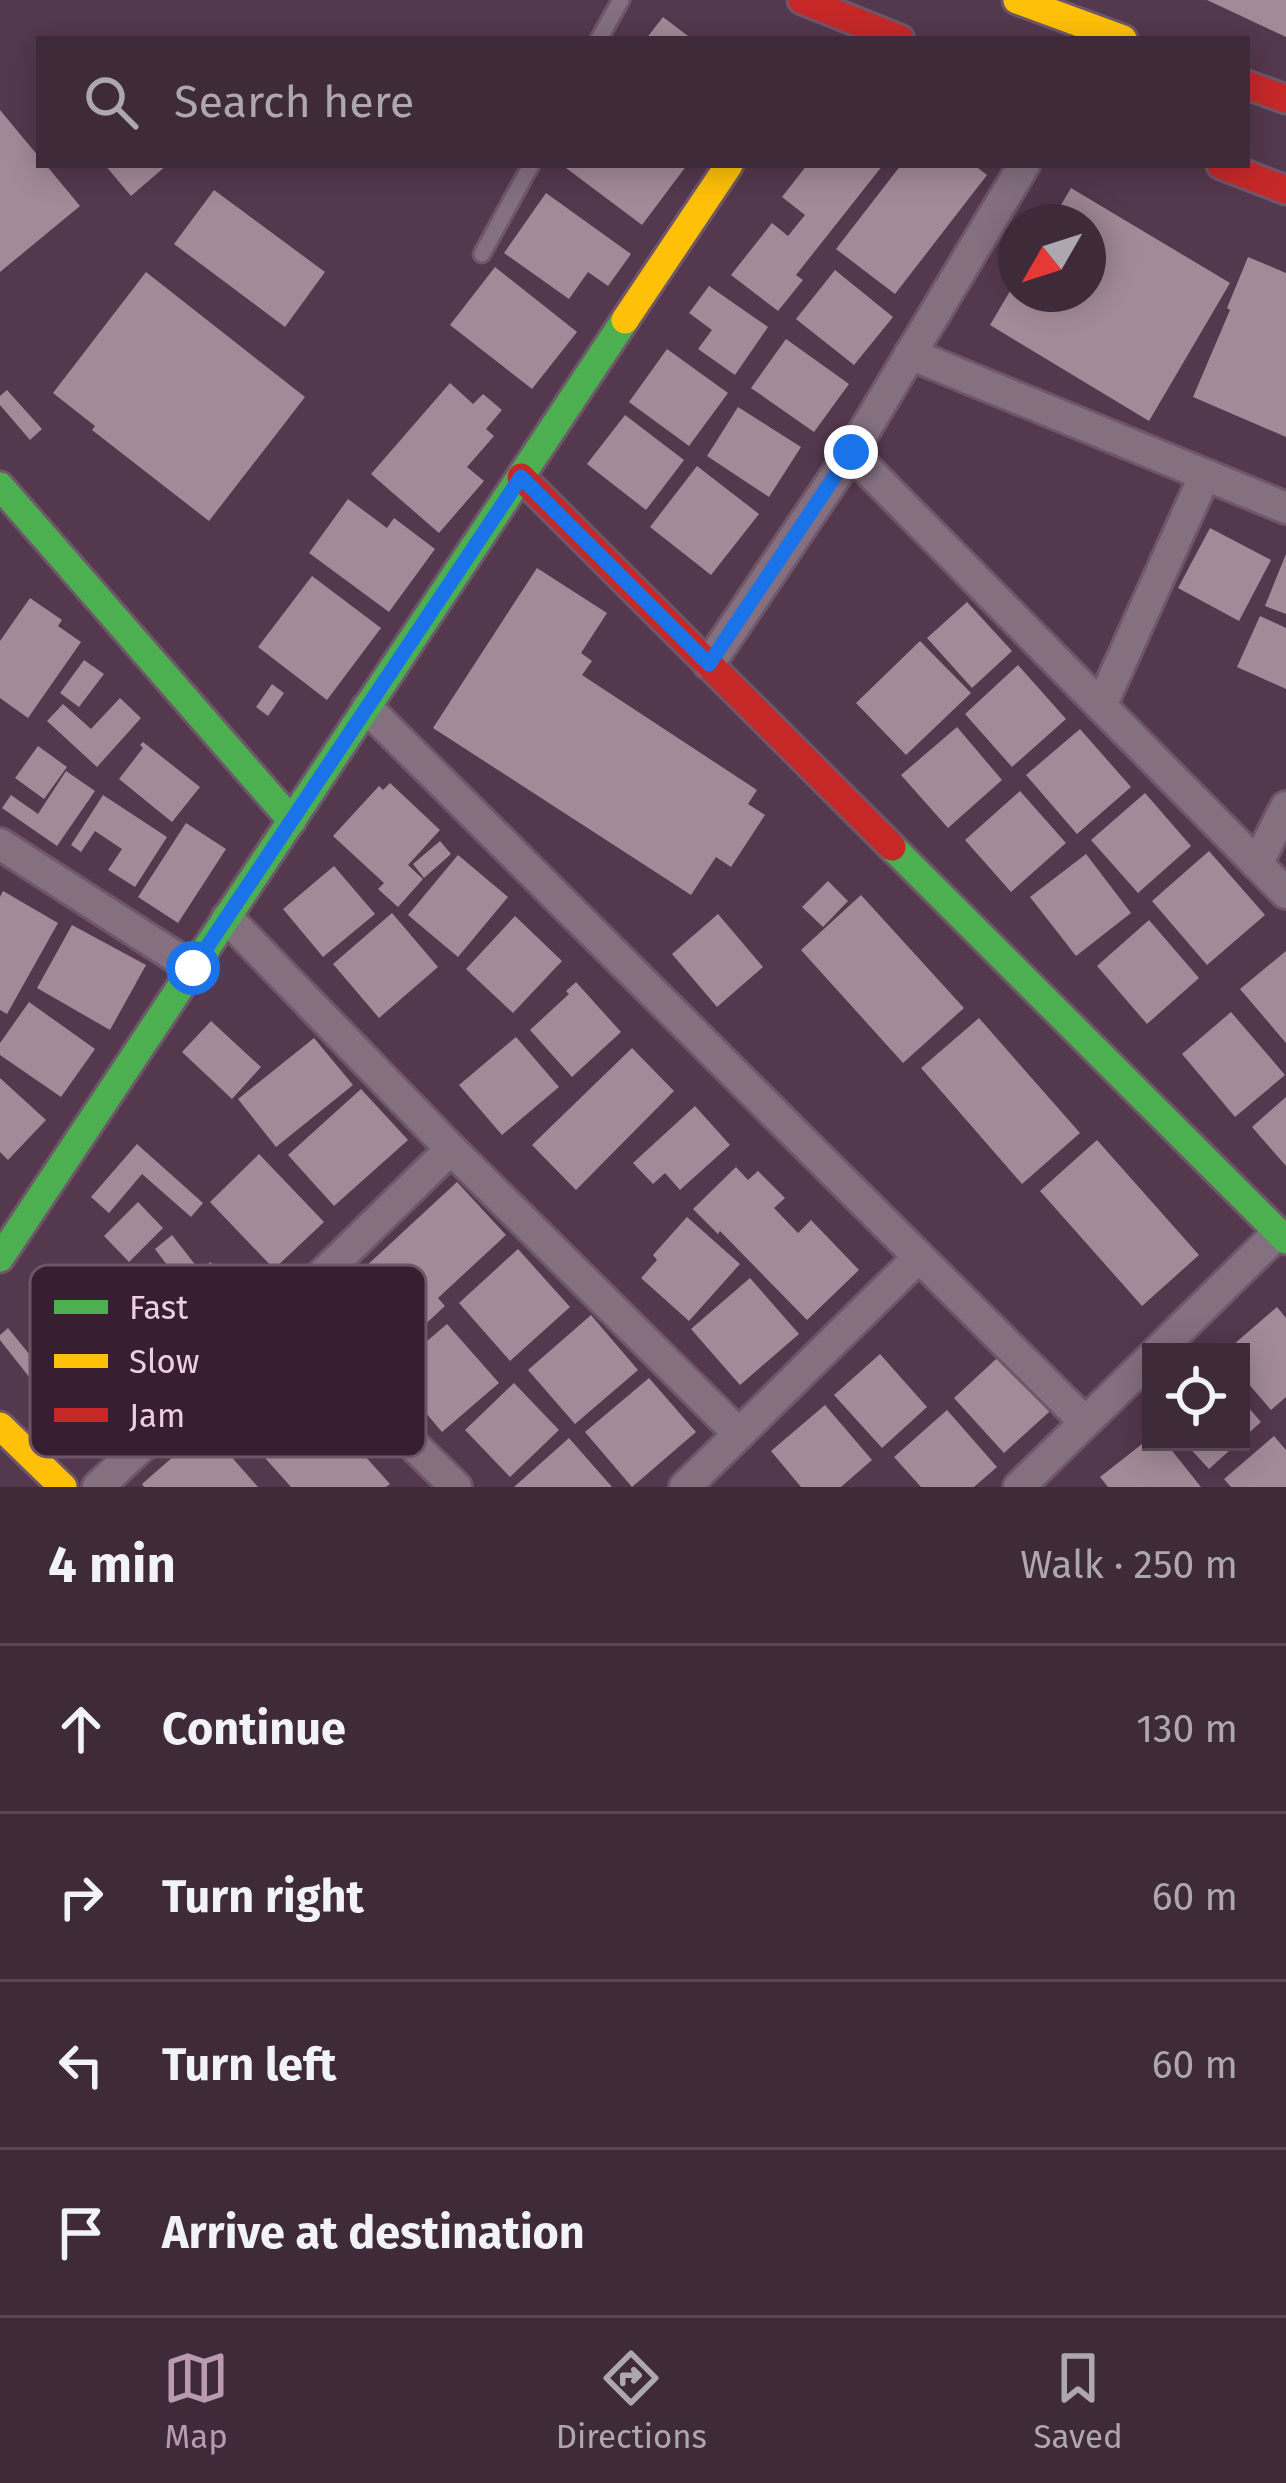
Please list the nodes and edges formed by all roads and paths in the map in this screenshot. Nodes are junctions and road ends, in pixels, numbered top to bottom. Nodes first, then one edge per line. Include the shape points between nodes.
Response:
1 (620, 0) edge
2 (802, 0) edge
3 (1017, 0) edge
4 (832, 12) junction
5 (601, 36) edge
6 (816, 36) edge
7 (892, 36) edge
8 (1115, 36) edge
9 (1250, 86) edge
10 (1286, 99) edge
11 (529, 168) edge
12 (727, 168) edge
13 (1022, 168) edge
14 (1229, 168) edge
15 (1286, 190) edge
16 (482, 254) dead end
17 (910, 354) junction
18 (851, 452) junction
19 (1205, 475) junction
20 (521, 477) junction
21 (0, 486) edge
22 (1286, 508) edge
23 (709, 664) junction
24 (1101, 706) junction
25 (367, 708) junction
26 (1286, 807) edge
27 (292, 821) junction
28 (0, 844) edge
29 (1257, 864) junction
30 (1286, 893) edge
31 (227, 918) junction
32 (193, 968) junction
33 (451, 1149) junction
34 (1282, 1236) edge
35 (919, 1257) junction
36 (0, 1258) edge
37 (332, 1265) edge
38 (1167, 1343) edge
39 (1142, 1367) edge
40 (1085, 1422) junction
41 (0, 1426) edge
42 (739, 1434) junction
43 (30, 1455) edge
44 (32, 1457) edge
45 (130, 1457) edge
46 (425, 1457) edge
47 (63, 1487) edge
48 (98, 1487) edge
49 (456, 1487) edge
50 (685, 1487) edge
51 (1019, 1487) edge

1 - 5 lane
2 - 4 street
3 - 8 street
4 - 6 street
4 - 7 street
9 - 10 street
11 - 16 lane
12 - 20 street
13 - 17 street
14 - 15 street
17 - 18 street
17 - 19 street
18 - 23 street
18 - 24 street
19 - 22 street
19 - 24 street
20 - 23 street
20 - 25 street
21 - 27 street
23 - 34 street
24 - 29 street
25 - 27 street
25 - 35 street
26 - 29 street
27 - 31 street
28 - 32 street
29 - 30 street
31 - 32 street
31 - 33 street
32 - 36 street via 23,1208
33 - 37 street
33 - 42 street
34 - 38 street
35 - 40 street
35 - 42 street
39 - 40 street
40 - 51 street
41 - 43 street
42 - 50 street
44 - 47 street
45 - 48 street
46 - 49 street

